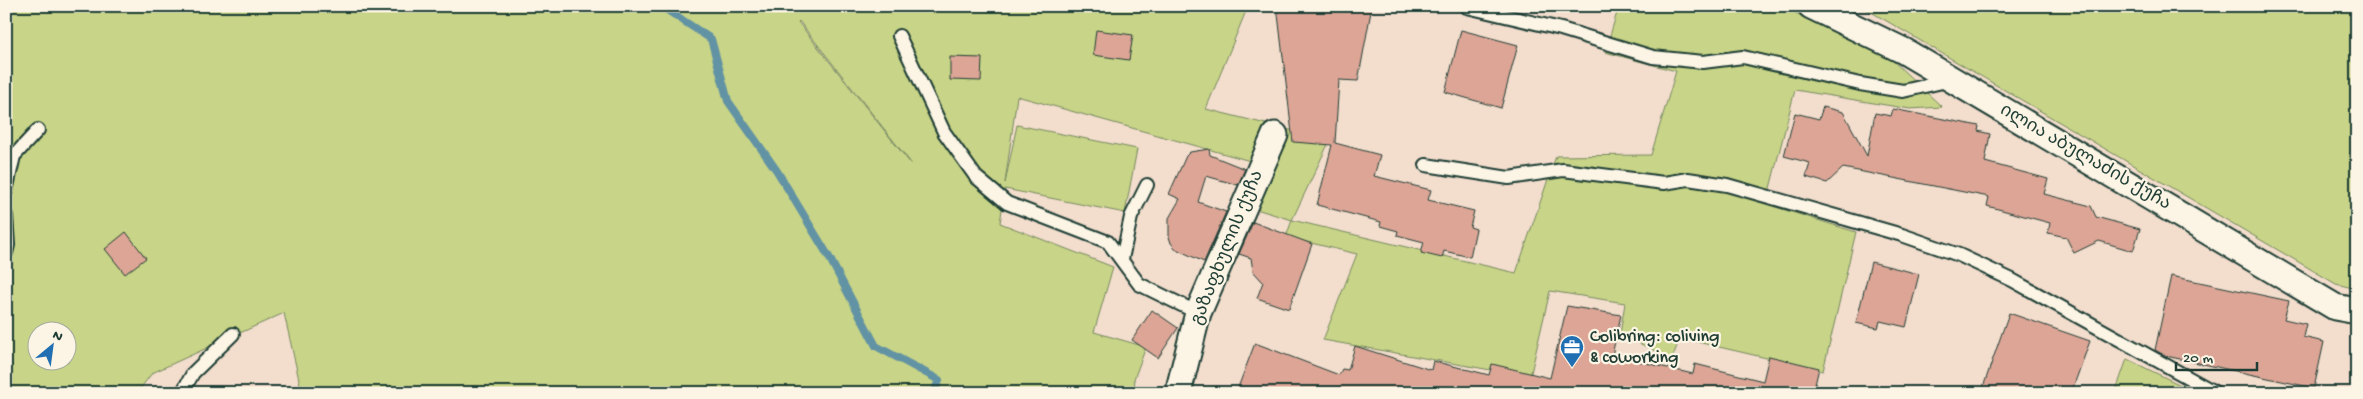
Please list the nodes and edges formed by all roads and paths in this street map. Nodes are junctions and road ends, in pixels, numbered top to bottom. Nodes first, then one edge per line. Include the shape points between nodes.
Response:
1 (1811, 6) edge
2 (1467, 7) edge
3 (899, 36) dead end
4 (1951, 80) junction
5 (38, 130) dead end
6 (1275, 134) dead end
7 (1426, 165) dead end
8 (1147, 184) dead end
9 (6, 191) edge
10 (6, 214) edge
11 (6, 254) edge
12 (1122, 259) junction
13 (2346, 309) edge
14 (1198, 313) junction
15 (2357, 327) edge
16 (233, 334) dead end
17 (182, 393) edge
18 (1178, 393) edge
19 (2216, 393) edge

1 - 4 street, ილია აბულაძის ქუჩა via 1904,51
2 - 4 lane via 1561,29 1653,57 1703,62 1743,57 1904,91
3 - 12 lane via 944,132 976,177 1007,204 1108,242
4 - 13 street, ილია აბულაძის ქუჩა
5 - 9 lane via 14,156
6 - 14 street, გაზაფხულის ქუჩა
7 - 19 lane via 1509,178 1563,170 1664,183 1688,179 1727,185 1959,255 2012,280
8 - 12 lane via 1131,217
10 - 11 lane
12 - 14 lane via 1139,284
13 - 15 street, ილია აბულაძის ქუჩა
14 - 18 street, გაზაფხულის ქუჩა
16 - 17 lane via 193,373

